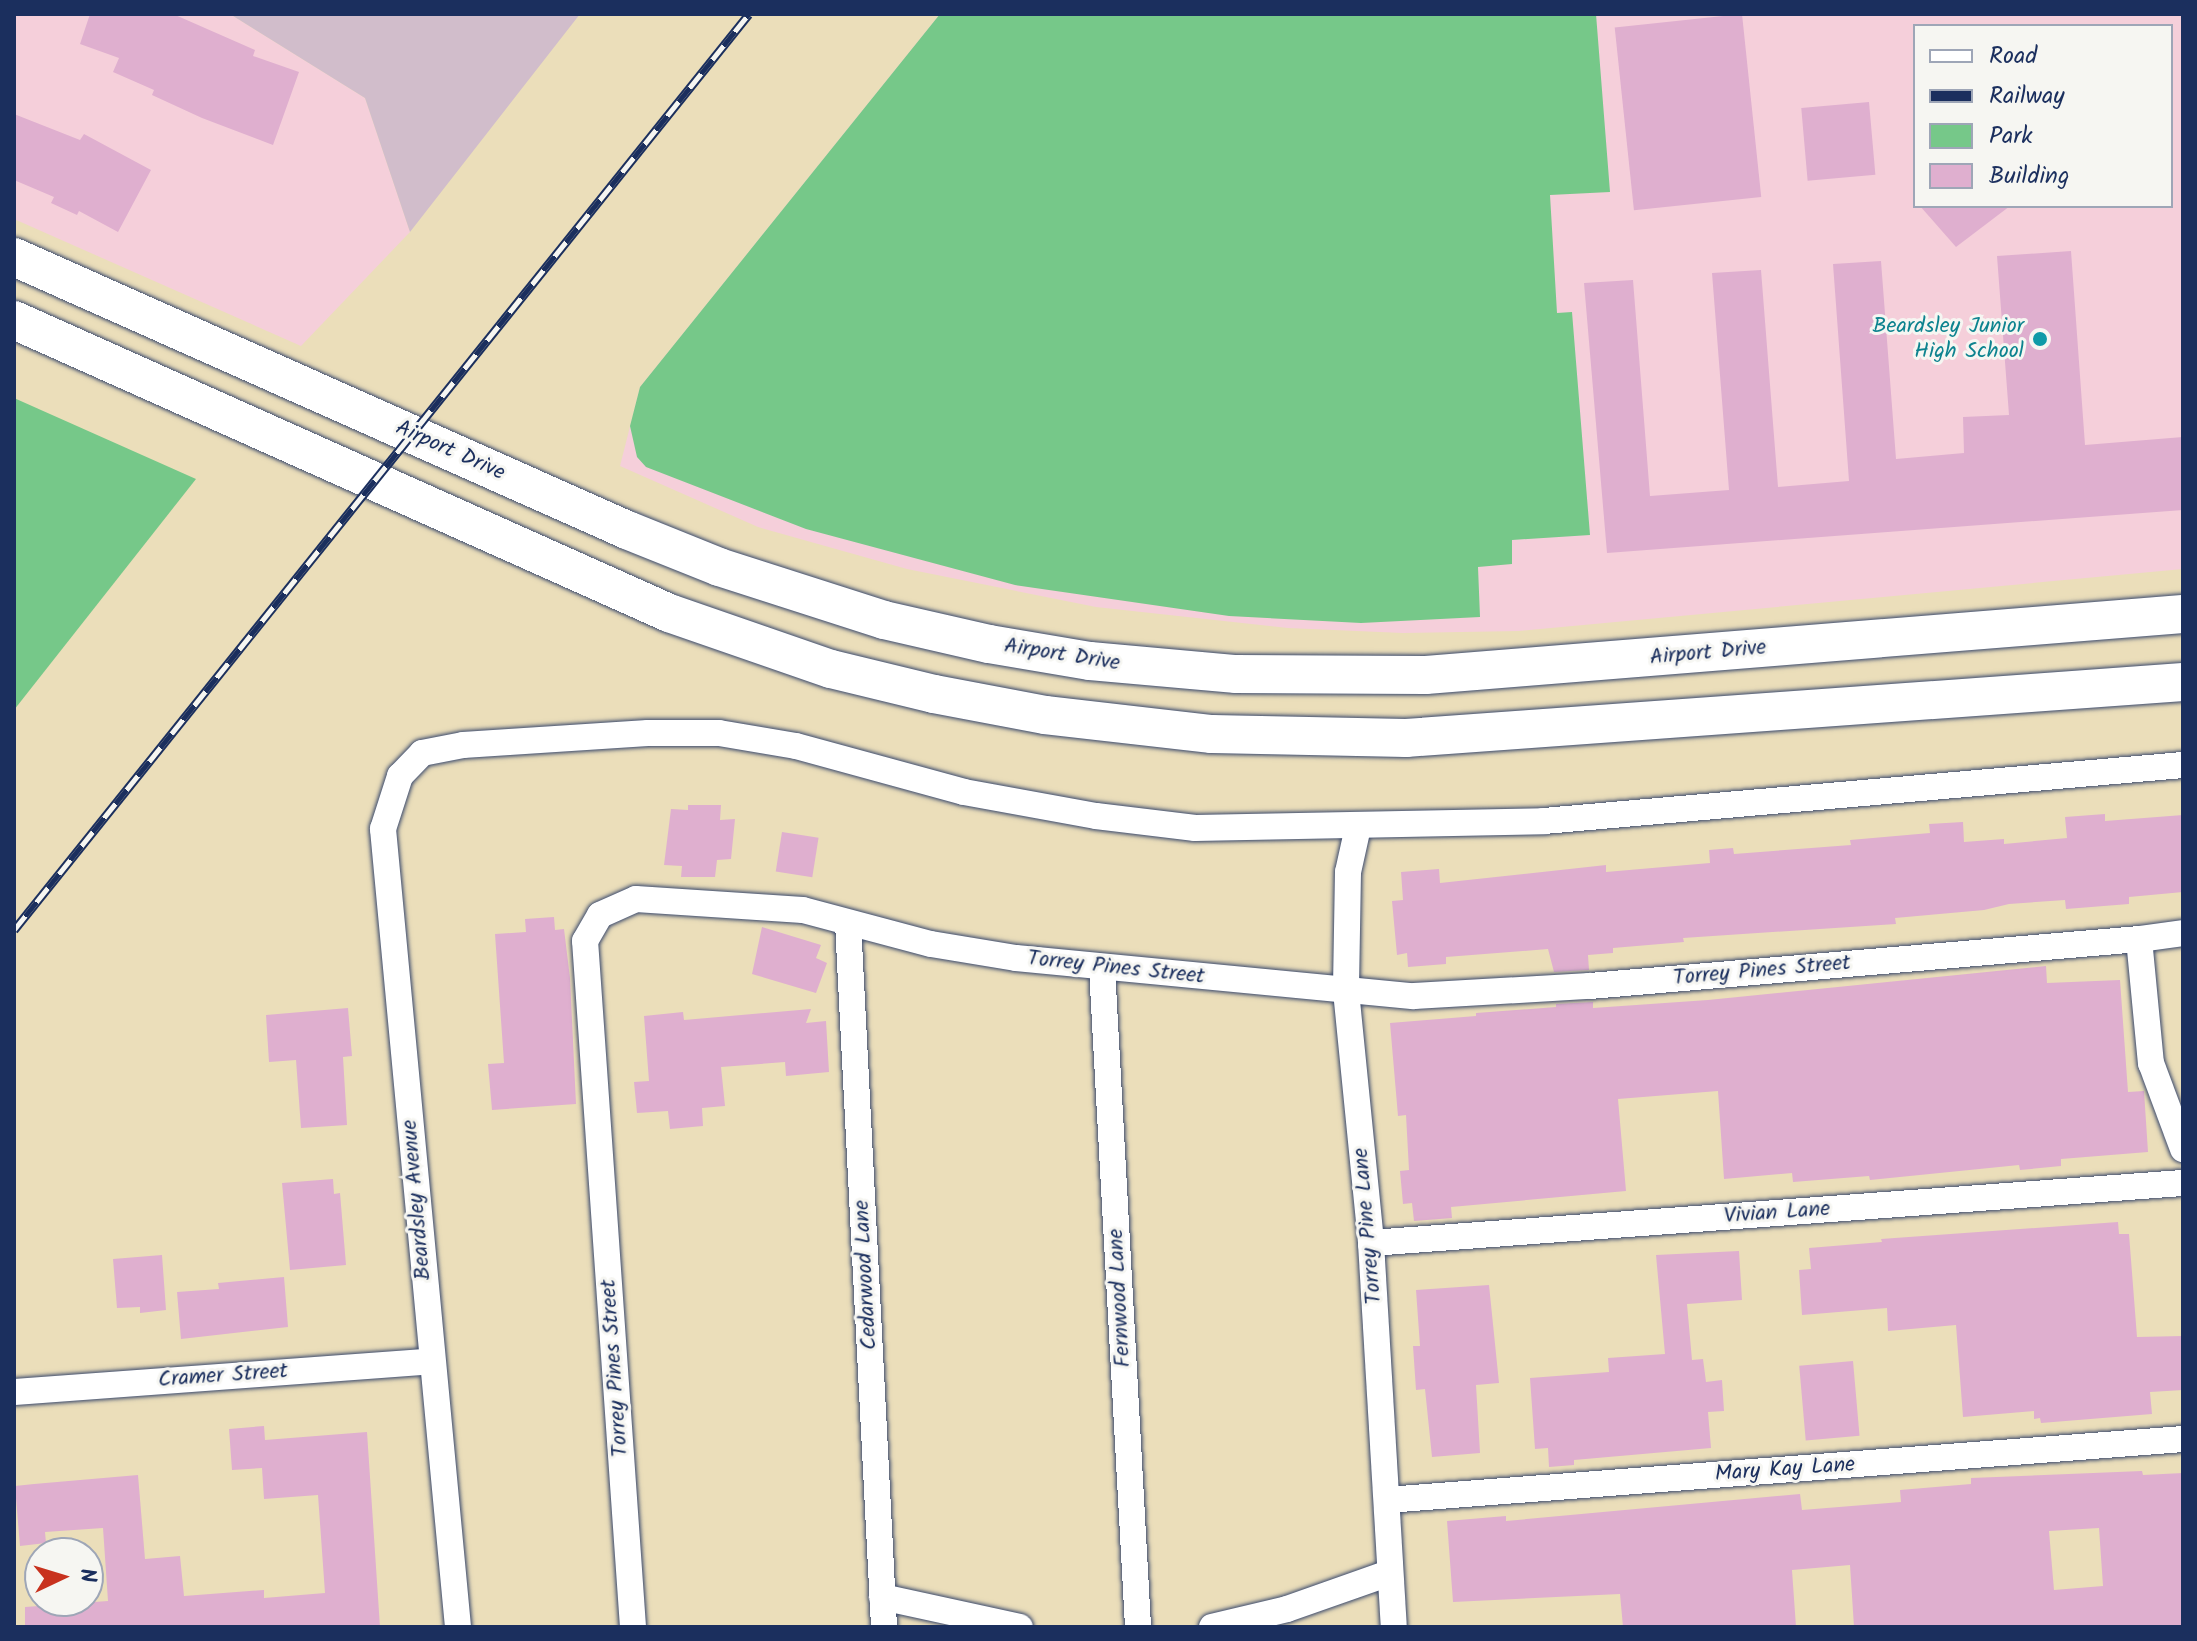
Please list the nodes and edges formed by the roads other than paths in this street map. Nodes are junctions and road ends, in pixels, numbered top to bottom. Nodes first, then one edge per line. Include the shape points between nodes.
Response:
1 (14, 257) edge
2 (14, 320) edge
3 (2183, 614) edge
4 (2183, 682) edge
5 (2183, 765) edge
6 (1358, 827) junction
7 (848, 923) junction
8 (2183, 933) edge
9 (2139, 939) junction
10 (1102, 968) junction
11 (1346, 991) junction
12 (2183, 1149) edge
13 (2183, 1183) edge
14 (1371, 1243) junction
15 (432, 1361) junction
16 (14, 1392) edge
17 (2183, 1439) edge
18 (1387, 1500) junction
19 (1389, 1573) junction
20 (882, 1597) junction
21 (458, 1627) edge
22 (633, 1627) edge
23 (884, 1627) edge
24 (1020, 1627) edge
25 (1138, 1627) edge
26 (1212, 1627) edge
27 (1394, 1627) edge

1 - 3 main road, Airport Drive via 719,567 884,620 1077,659 1221,673 1426,675
2 - 4 main road via 669,613 842,672 1045,715 1225,735 1394,739
5 - 6 street via 1544,821
6 - 11 street, Torrey Pine Lane via 1348,872
6 - 15 street, Beardsley Avenue via 1195,828 1096,816 964,792 796,746 719,733 463,745 422,753 400,776 383,829
7 - 10 street, Torrey Pines Street via 931,944
7 - 20 street, Cedarwood Lane
7 - 22 street, Torrey Pines Street via 803,910 636,899 600,915 585,941
8 - 9 street, Torrey Pines Street
9 - 11 street, Torrey Pines Street via 1590,986 1414,996
9 - 12 street via 2151,1063
10 - 11 street, Torrey Pines Street
10 - 25 street, Fernwood Lane
11 - 14 street, Torrey Pine Lane
13 - 14 street, Vivian Lane
14 - 18 street, Torrey Pine Lane
15 - 16 street, Cramer Street
15 - 21 street, Beardsley Avenue
17 - 18 street, Mary Kay Lane
18 - 19 street, Torrey Pine Lane
19 - 26 street via 1287,1609
19 - 27 street, Torrey Pine Lane
20 - 23 street, Cedarwood Lane
20 - 24 street

